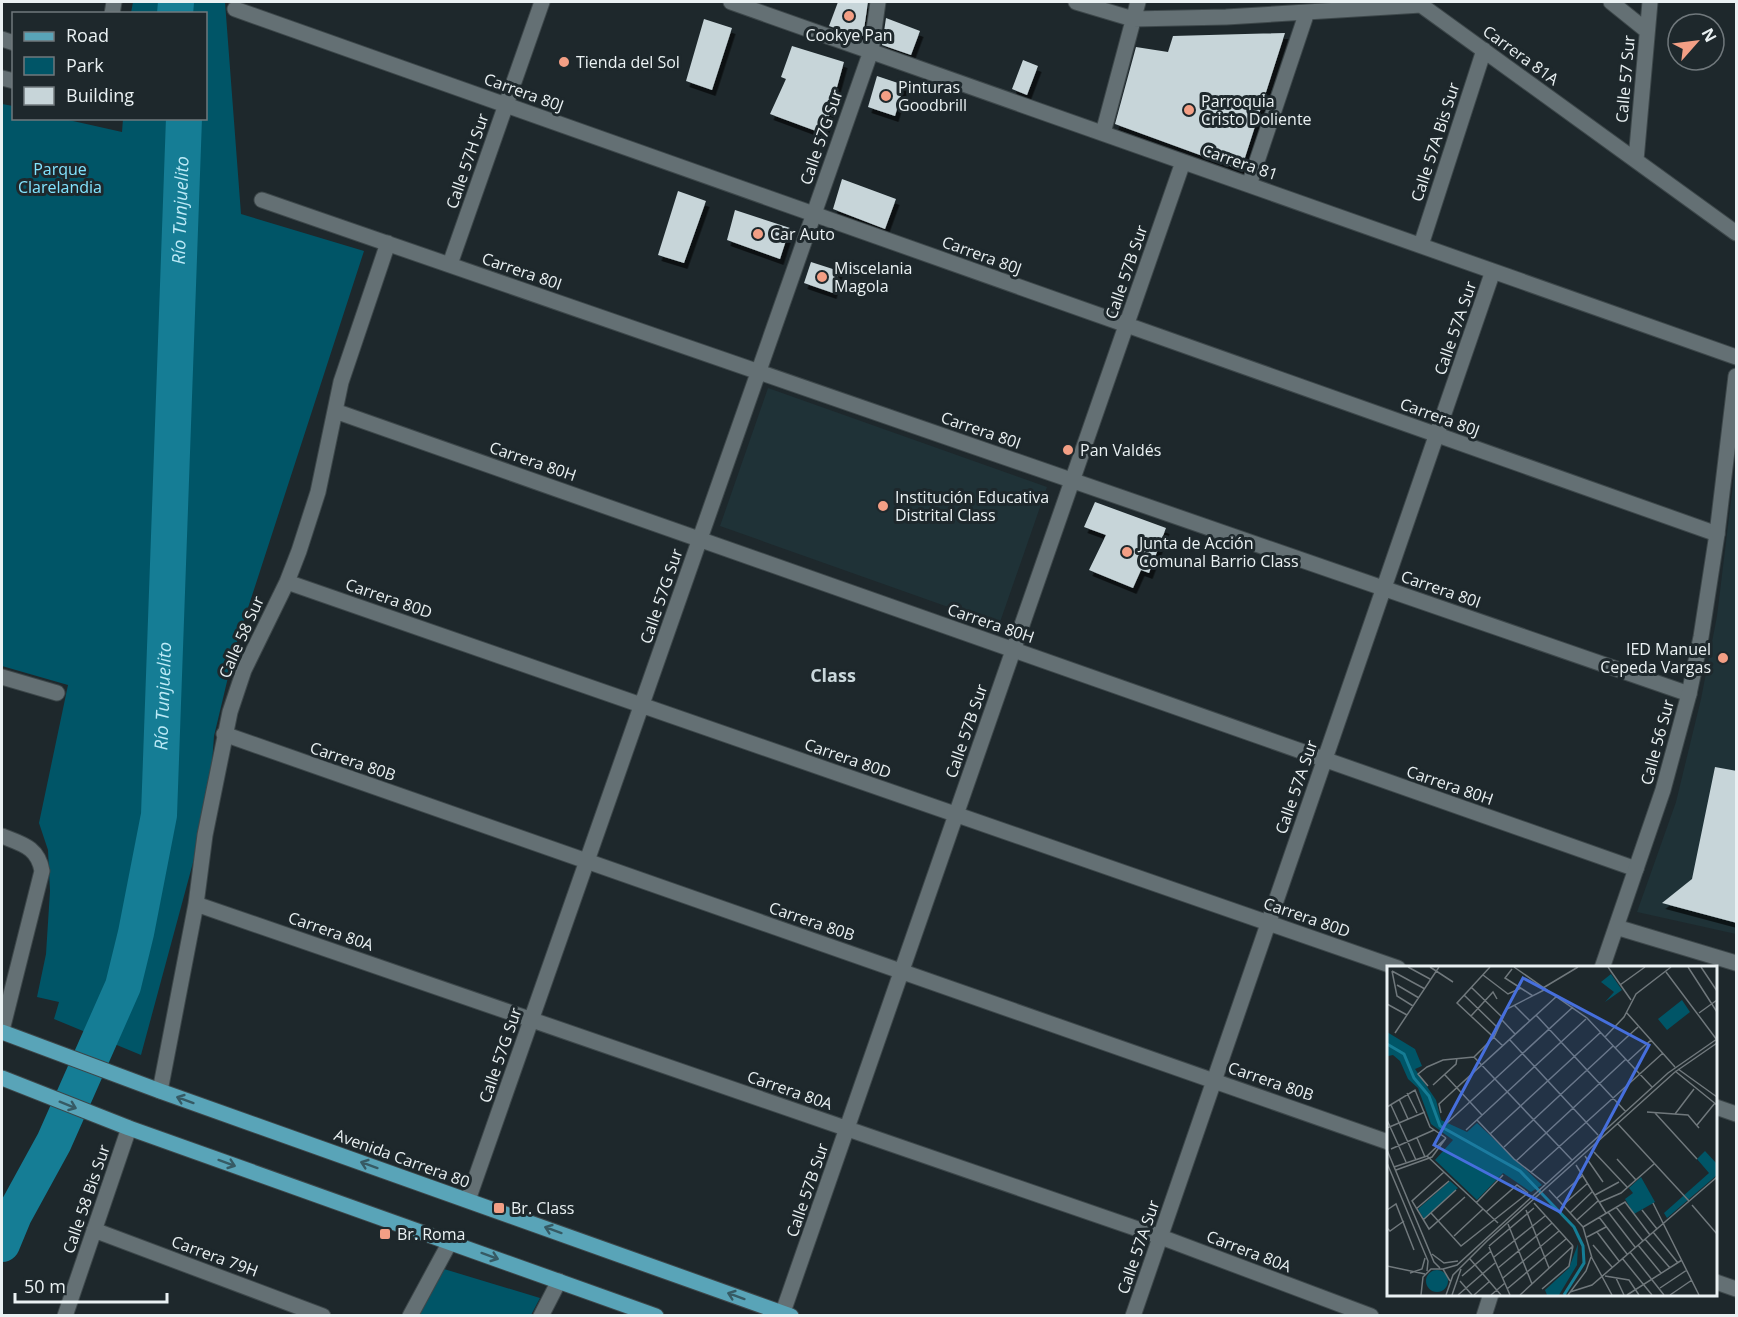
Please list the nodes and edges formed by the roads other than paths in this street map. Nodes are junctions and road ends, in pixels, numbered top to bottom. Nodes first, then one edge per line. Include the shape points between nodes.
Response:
1 (542, 2) edge
2 (731, 2) edge
3 (878, 2) edge
4 (1076, 2) edge
5 (1138, 2) edge
6 (1231, 2) edge
7 (1611, 2) edge
8 (1650, 2) edge
9 (1333, 6) edge
10 (235, 9) dead end
11 (1307, 12) junction
12 (1226, 17) junction
13 (1133, 19) junction
14 (1647, 31) junction
15 (1484, 50) junction
16 (871, 51) junction
17 (506, 105) junction
18 (1103, 133) junction
19 (1636, 160) junction
20 (1183, 162) junction
21 (1249, 185) junction
22 (262, 200) dead end
23 (813, 214) junction
24 (1737, 233) edge
25 (388, 243) junction
26 (1421, 245) junction
27 (450, 264) junction
28 (1493, 271) junction
29 (1127, 325) junction
30 (1737, 357) edge
31 (758, 372) junction
32 (1737, 376) edge
33 (335, 411) junction
34 (1437, 435) junction
35 (1072, 480) junction
36 (1717, 534) junction
37 (700, 539) junction
38 (287, 582) junction
39 (1384, 588) junction
40 (1014, 650) junction
41 (2, 677) edge
42 (57, 693) dead end
43 (1689, 694) junction
44 (642, 705) junction
45 (224, 734) junction
46 (1325, 760) junction
47 (956, 814) junction
48 (2, 836) edge
49 (587, 861) junction
50 (1636, 869) junction
51 (196, 904) junction
52 (1269, 923) junction
53 (1616, 927) junction
54 (1737, 963) edge
55 (1392, 966) edge
56 (1603, 966) edge
57 (902, 971) junction
58 (8, 974) edge
59 (531, 1020) junction
60 (2, 1031) edge
61 (2, 1078) edge
62 (1214, 1081) junction
63 (160, 1091) junction
64 (1717, 1107) edge
65 (1737, 1114) edge
66 (129, 1128) junction
67 (847, 1129) junction
68 (1387, 1141) edge
69 (468, 1200) junction
70 (94, 1230) junction
71 (1161, 1237) junction
72 (450, 1242) junction
73 (559, 1281) junction
74 (1717, 1282) edge
75 (1737, 1289) edge
76 (1490, 1296) edge
77 (787, 1314) edge
78 (66, 1315) edge
79 (323, 1316) edge
80 (410, 1316) edge
81 (541, 1316) edge
82 (656, 1316) edge
83 (1133, 1316) edge
84 (1371, 1316) edge
85 (1484, 1316) edge

1 - 17 street, Calle 57H Sur
2 - 16 street, Carrera 81
3 - 16 street, Calle 57G Sur
4 - 13 street, Carrera 81A
5 - 13 street
6 - 12 street
7 - 14 street
8 - 14 street, Calle 57 Sur
9 - 11 street, Carrera 81A
9 - 15 street, Carrera 81A via 1421,5
10 - 17 street, Carrera 80J
11 - 12 street, Carrera 81A
11 - 21 street
12 - 13 street, Carrera 81A
13 - 18 street
14 - 19 street, Calle 57 Sur
15 - 19 street, Carrera 81A
15 - 26 street, Calle 57A Bis Sur
16 - 18 street, Carrera 81
16 - 23 street, Calle 57G Sur
17 - 23 street, Carrera 80J
17 - 27 street, Calle 57H Sur
18 - 20 street, Carrera 81
19 - 24 street, Carrera 81A
20 - 21 street, Carrera 81
20 - 29 street, Calle 57B Sur
21 - 26 street, Carrera 81
22 - 25 street, Carrera 80I
23 - 29 street, Carrera 80J
23 - 31 street, Calle 57G Sur
25 - 27 street, Carrera 80I
25 - 33 street, Calle 58 Sur via 341,382
26 - 28 street, Carrera 81
27 - 31 street, Carrera 80I
28 - 30 street, Carrera 81
28 - 34 street, Calle 57A Sur
29 - 34 street, Carrera 80J
29 - 35 street, Calle 57B Sur
31 - 35 street, Carrera 80I
31 - 37 street, Calle 57G Sur
32 - 36 street, Calle 56 Sur
33 - 37 street, Carrera 80H
33 - 38 street, Calle 58 Sur via 318,492
34 - 36 street, Carrera 80J
34 - 39 street, Calle 57A Sur
35 - 39 street, Carrera 80I
35 - 40 street, Calle 57B Sur
36 - 43 street, Calle 56 Sur
37 - 40 street, Carrera 80H
37 - 44 street, Calle 57G Sur
38 - 44 street, Carrera 80D
38 - 45 street, Calle 58 Sur via 243,670
39 - 43 street, Carrera 80I
39 - 46 street, Calle 57A Sur
40 - 46 street, Carrera 80H
40 - 47 street, Calle 57B Sur
41 - 42 street
43 - 50 street, Calle 56 Sur via 1664,790
44 - 47 street, Carrera 80D
44 - 49 street, Calle 57G Sur
45 - 49 street, Carrera 80B
45 - 51 street, Calle 58 Sur
46 - 50 street, Carrera 80H
46 - 52 street, Calle 57A Sur
47 - 52 street, Carrera 80D
47 - 57 street, Calle 57B Sur
48 - 58 street via 29,848 40,861 42,872
49 - 57 street, Carrera 80B
49 - 59 street, Calle 57G Sur
50 - 53 street, Calle 56 Sur
51 - 59 street, Carrera 80A
51 - 63 street, Calle 58 Sur
52 - 55 street, Carrera 80D
52 - 62 street, Calle 57A Sur
53 - 54 street
53 - 56 street, Calle 56 Sur
57 - 62 street, Carrera 80B
57 - 67 street, Calle 57B Sur
58 - 60 street
59 - 67 street, Carrera 80A
59 - 69 street, Calle 57G Sur
60 - 63 main road, Avenida Carrera 80
61 -> 66 main road
62 - 68 street, Carrera 80B
62 - 71 street, Calle 57A Sur
69 -> 63 main road, Avenida Carrera 80
64 - 65 street
66 - 70 street, Calle 58 Bis Sur
66 -> 72 main road
67 - 71 street, Carrera 80A
67 - 77 street, Calle 57B Sur
77 -> 69 main road, Avenida Carrera 80
70 - 78 street, Calle 58 Bis Sur
70 - 79 street, Carrera 79H
71 - 83 street, Calle 57A Sur
71 - 84 street, Carrera 80A
72 -> 73 main road
72 - 80 street
73 - 81 street
73 - 82 main road
74 - 75 street
76 - 85 street

